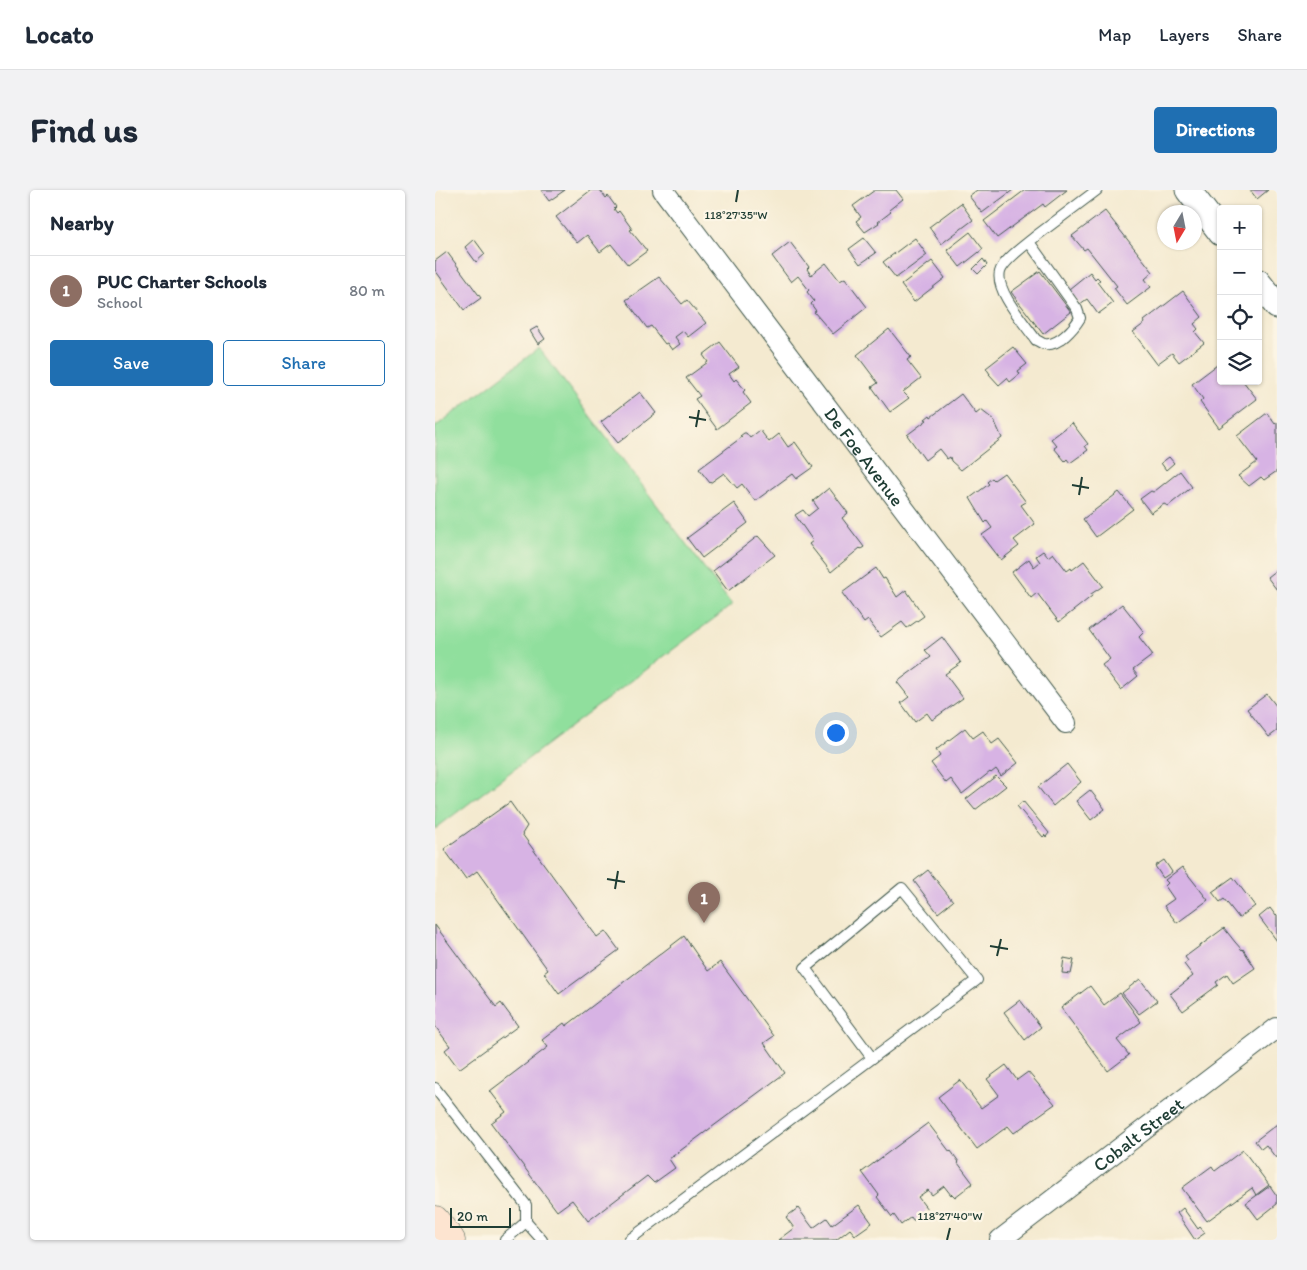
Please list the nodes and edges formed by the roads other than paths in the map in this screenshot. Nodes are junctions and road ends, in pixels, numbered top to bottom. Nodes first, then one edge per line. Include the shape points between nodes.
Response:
1 (663, 190) edge
2 (1097, 190) edge
3 (1188, 190) edge
4 (1217, 227) edge
5 (1029, 242) junction
6 (1262, 287) edge
7 (1277, 306) edge
8 (1066, 723) dead end
9 (1277, 1028) edge
10 (872, 1058) junction
11 (435, 1088) edge
12 (435, 1220) edge
13 (526, 1222) junction
14 (451, 1240) edge
15 (505, 1240) edge
16 (542, 1240) edge
17 (629, 1240) edge
18 (1000, 1240) edge

1 - 8 street, De Foe Avenue
2 - 5 lane
3 - 4 street
5 - 5 lane via 999,272 1002,293 1036,340 1044,344 1055,342 1075,327 1080,318 1077,309
6 - 7 street
9 - 18 street, Cobalt Street
10 - 10 lane via 977,980 902,888 805,968
10 - 17 lane
11 - 13 lane via 526,1205
12 - 14 main road
13 - 15 lane
13 - 16 lane

